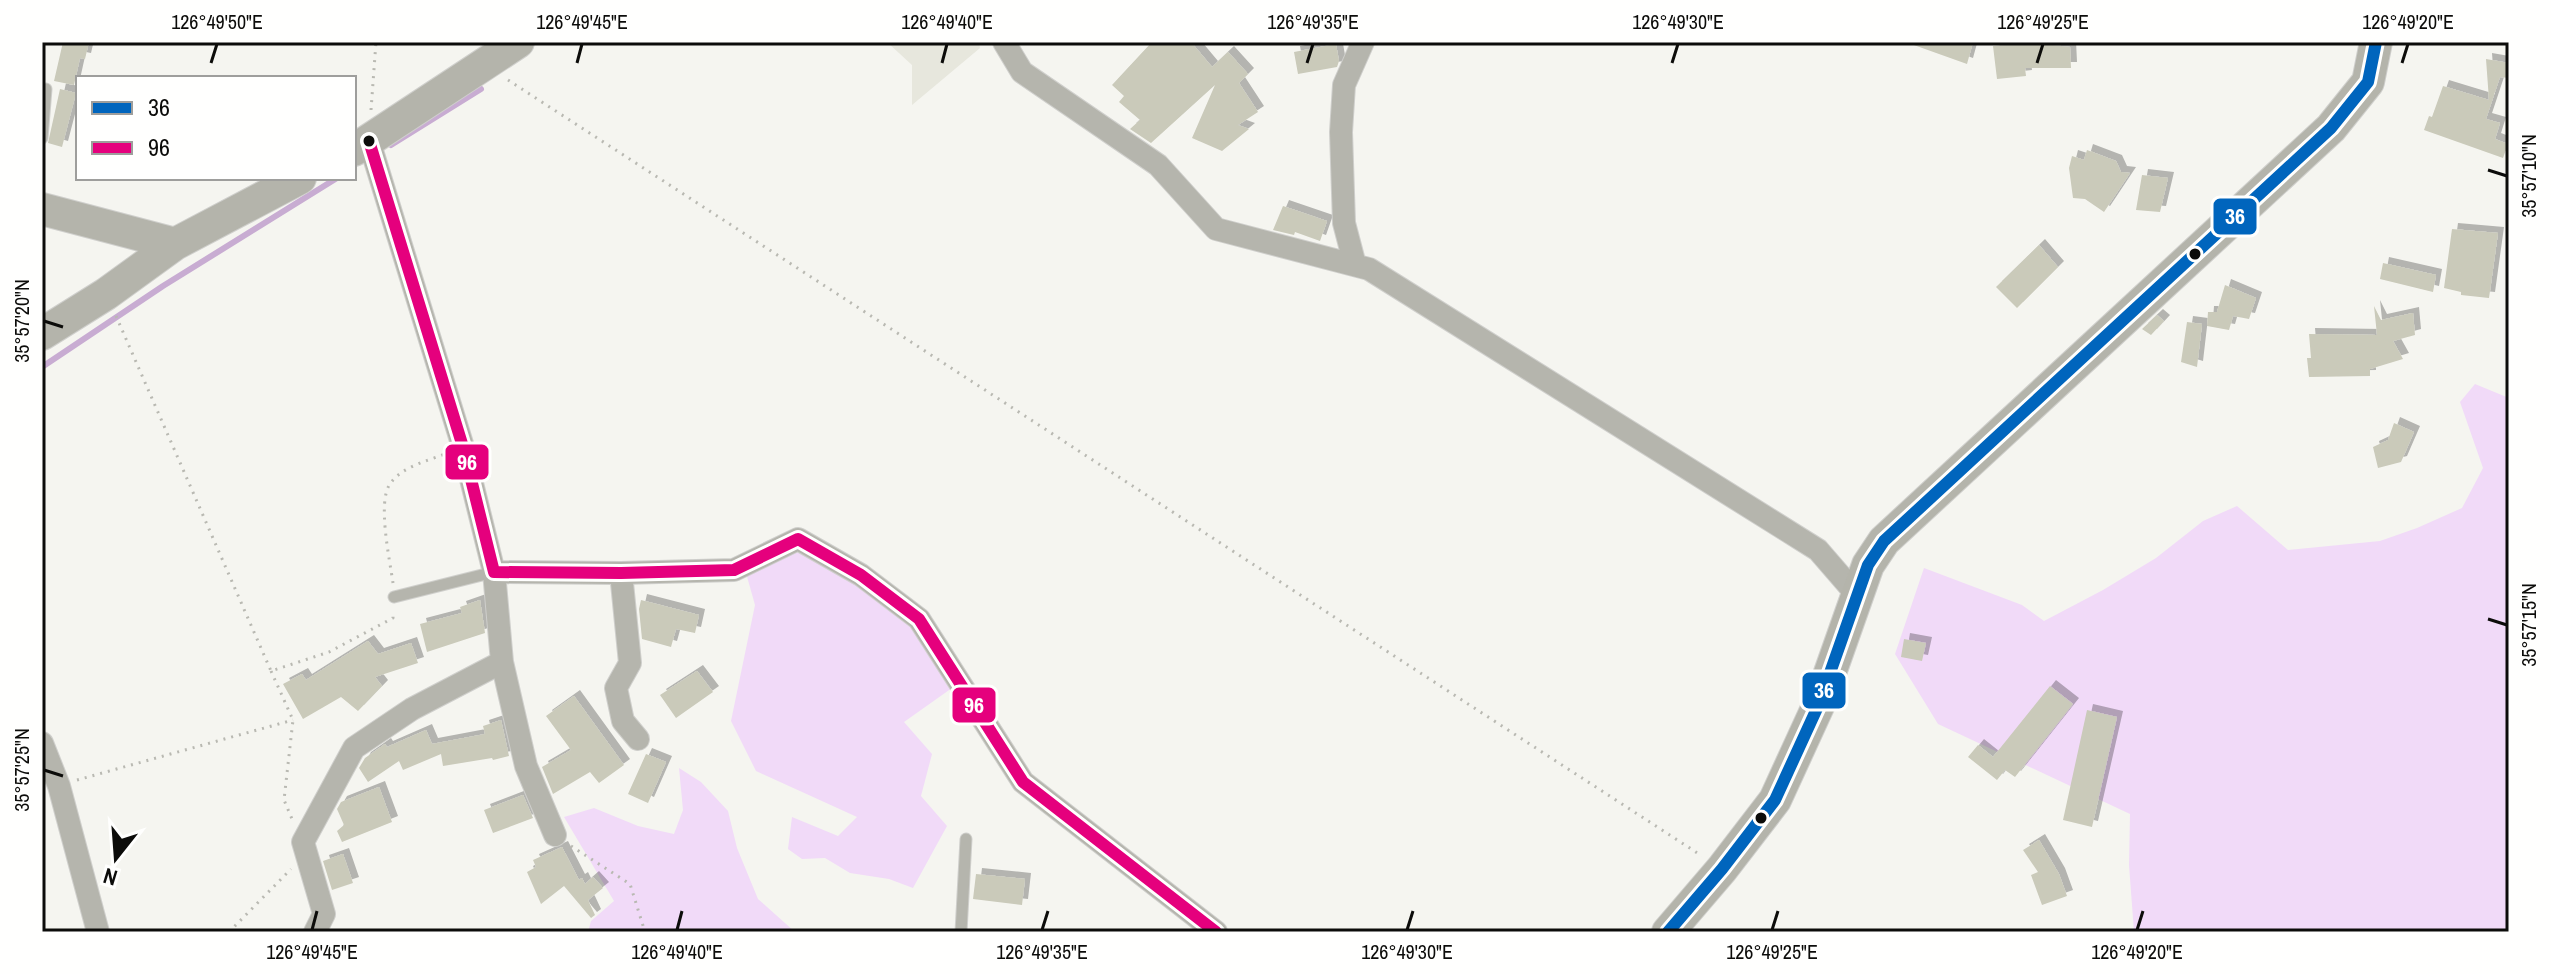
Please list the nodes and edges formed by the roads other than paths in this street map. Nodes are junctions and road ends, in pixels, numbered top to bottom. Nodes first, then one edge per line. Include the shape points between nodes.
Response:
1 (518, 42) edge
2 (1004, 42) edge
3 (1363, 42) edge
4 (2376, 42) edge
5 (46, 89) dead end
6 (42, 138) edge
7 (368, 150) edge
8 (296, 180) edge
9 (42, 209) edge
10 (175, 244) junction
11 (1355, 265) junction
12 (42, 334) edge
13 (494, 572) junction
14 (621, 573) junction
15 (1857, 595) junction
16 (394, 597) road end
17 (502, 662) junction
18 (638, 739) dead end
19 (42, 743) edge
20 (555, 835) road end
21 (966, 839) dead end
22 (98, 932) edge
23 (315, 932) edge
24 (961, 932) edge
25 (1216, 932) edge
26 (1668, 932) edge

1 - 7 main road
2 - 11 street via 1022,72 1158,165 1216,229
3 - 11 street via 1344,85 1341,132 1344,223
4 - 15 main road via 2368,82 2331,128 1884,541
5 - 6 lane
7 - 13 street via 463,447
8 - 10 main road
9 - 10 main road
10 - 12 main road
11 - 15 street via 1818,550
13 - 14 street
13 - 16 lane
13 - 17 street
14 - 18 street via 630,663 616,688 623,721
14 - 25 street via 734,570 798,539 861,575 919,619 1023,782
15 - 26 main road via 1819,704 1775,800
17 - 20 street via 526,766
17 - 23 street via 412,709 354,748 303,842 324,914
19 - 22 street via 59,786
21 - 24 lane

